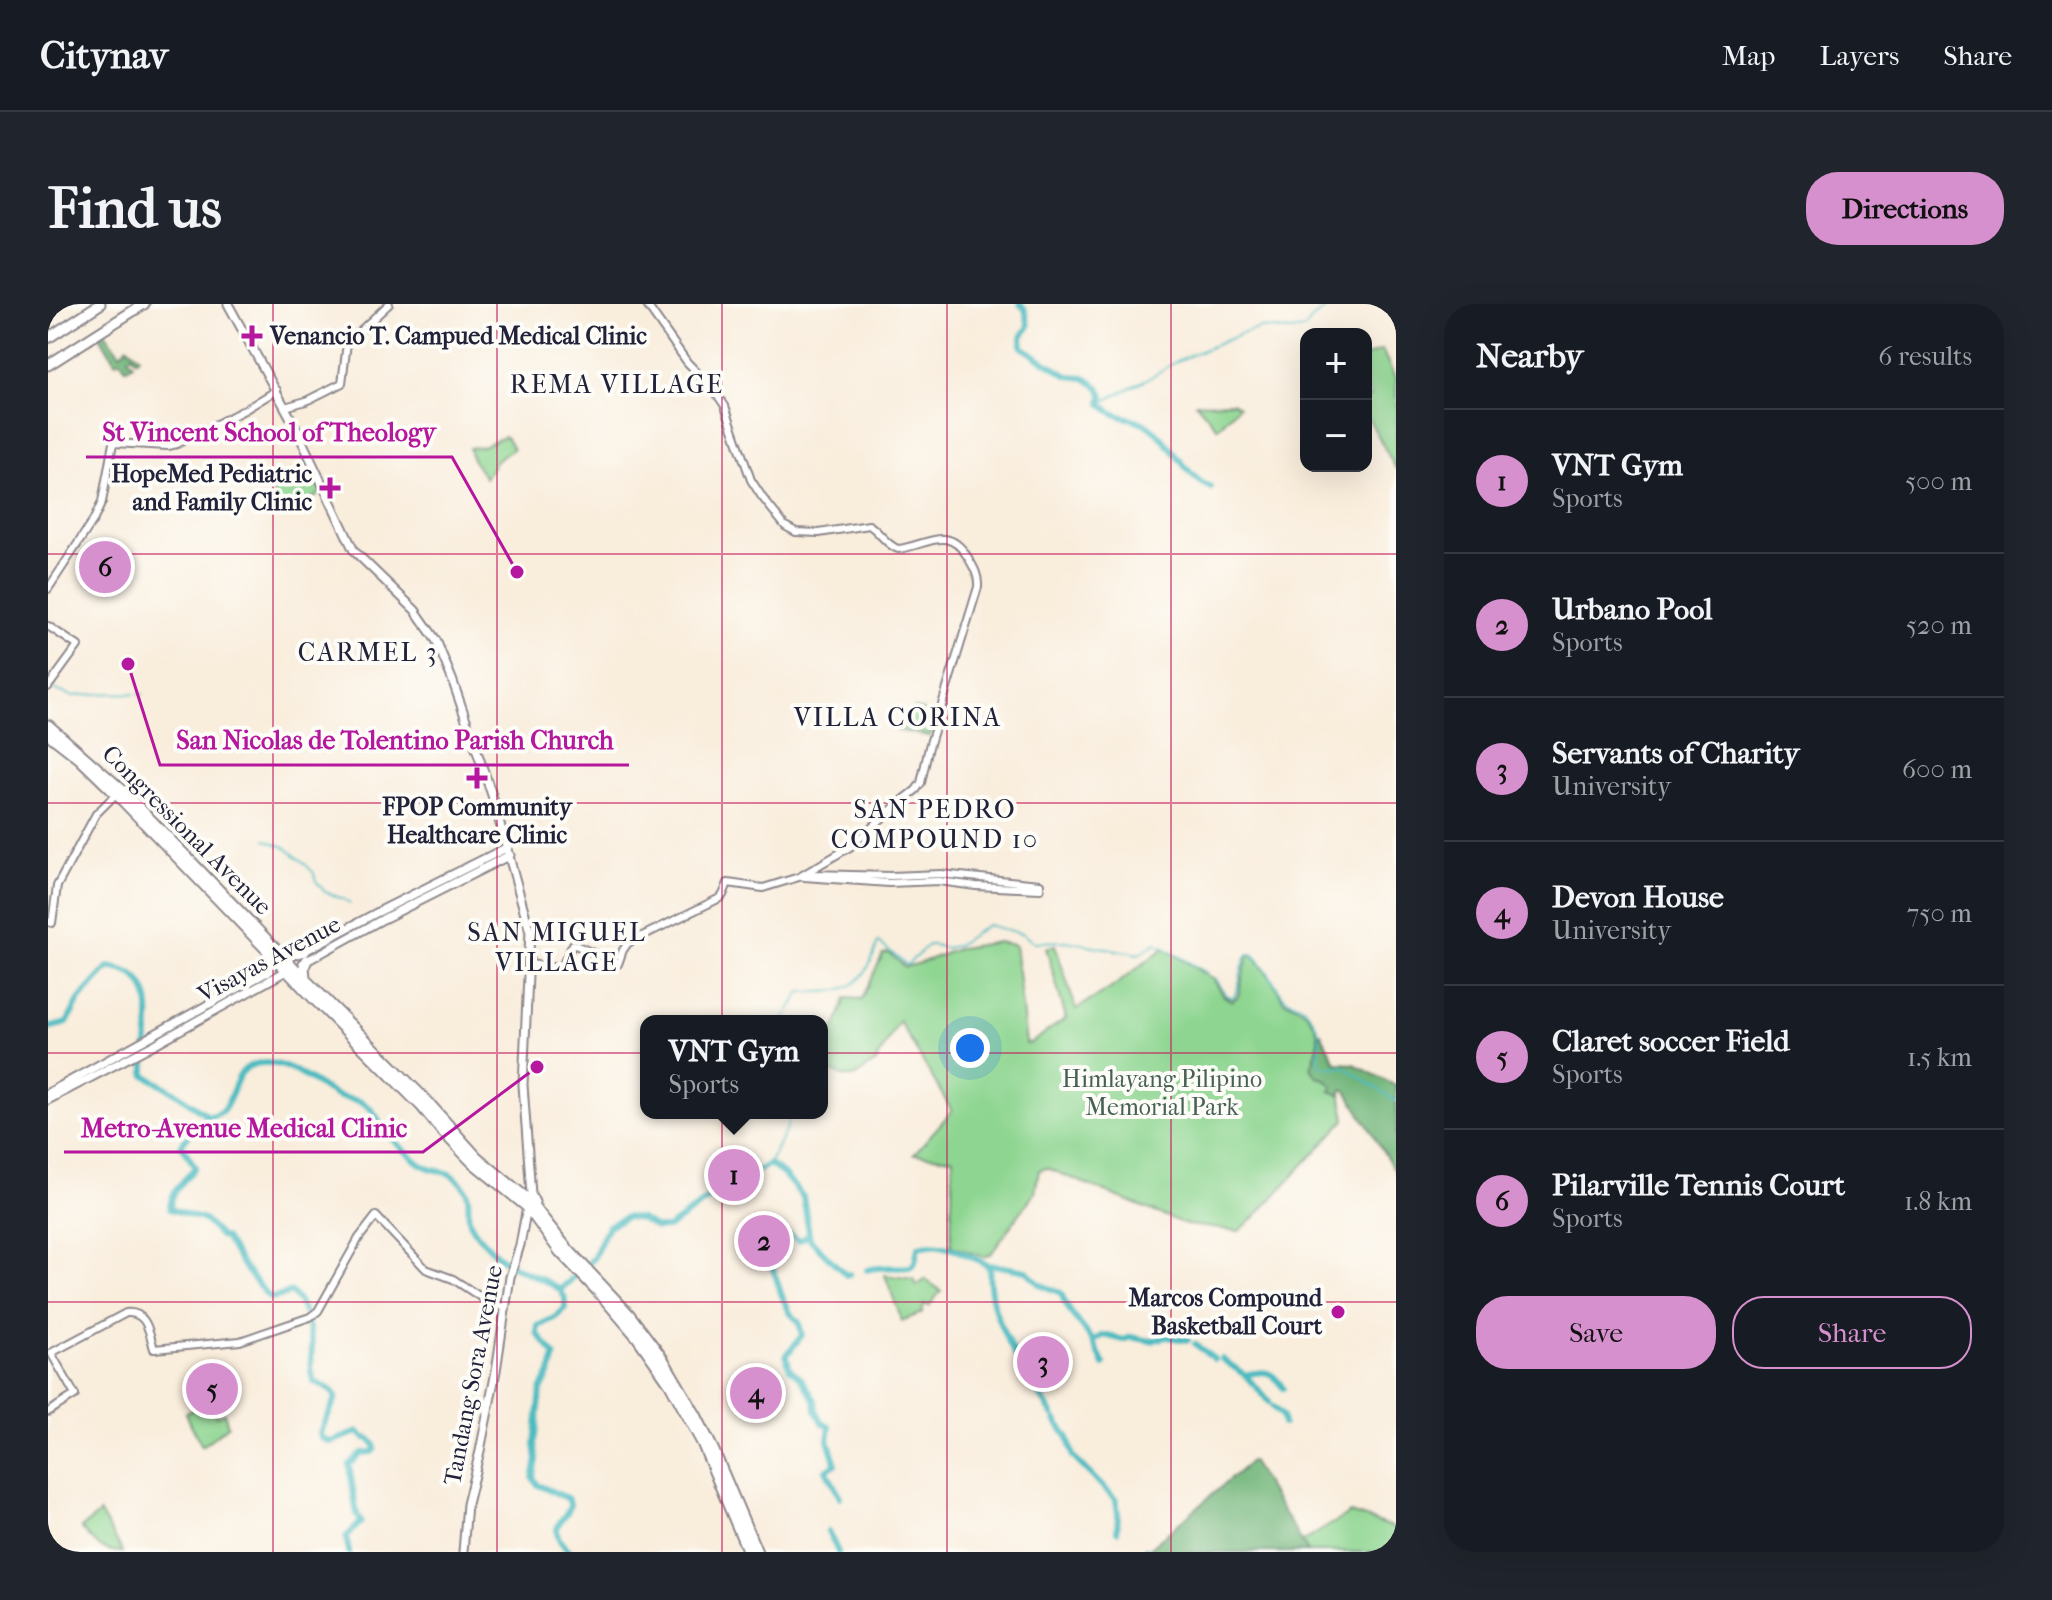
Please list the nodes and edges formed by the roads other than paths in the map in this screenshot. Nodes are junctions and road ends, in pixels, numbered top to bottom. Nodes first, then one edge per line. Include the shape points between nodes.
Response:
1 (100, 304) edge
2 (144, 304) edge
3 (228, 304) edge
4 (389, 304) edge
5 (646, 304) edge
6 (48, 338) edge
7 (48, 365) edge
8 (277, 390) junction
9 (285, 407) junction
10 (48, 589) edge
11 (48, 626) edge
12 (48, 687) edge
13 (48, 725) edge
14 (48, 734) edge
15 (119, 791) junction
16 (509, 851) junction
17 (830, 859) junction
18 (807, 874) junction
19 (834, 874) junction
20 (799, 877) junction
21 (977, 882) junction
22 (1040, 887) dead end
23 (50, 923) edge
24 (275, 952) junction
25 (306, 956) junction
26 (530, 964) junction
27 (288, 966) junction
28 (267, 972) junction
29 (306, 980) junction
30 (143, 1045) junction
31 (109, 1063) junction
32 (48, 1093) edge
33 (48, 1100) edge
34 (475, 1159) junction
35 (527, 1193) junction
36 (533, 1209) junction
37 (505, 1308) junction
38 (48, 1412) edge
39 (705, 1441) junction
40 (463, 1552) edge
41 (748, 1552) edge
42 (757, 1552) edge

1 - 6 main road
2 - 7 main road
3 - 8 main road
4 - 9 street via 347,343 342,383
5 - 17 street via 687,362 717,393 751,480 785,526 819,533 869,525 898,549 949,539 962,548 977,576 920,785
8 - 9 main road
8 - 10 street via 177,444 113,443 102,502
9 - 16 main road via 354,551 415,610 436,640
11 - 12 street via 78,646
13 - 15 main road, Congressional Avenue
14 - 15 main road, Congressional Avenue
15 - 23 street via 96,814 57,886
15 - 24 main road, Congressional Avenue
16 - 25 main road, Visayas Avenue
16 - 26 main road via 529,925
17 - 18 street
17 - 19 street
18 - 19 street
18 - 20 street
19 - 21 street via 941,874
20 - 21 street
20 - 26 street via 763,888 728,883 718,899 628,943 618,964 573,944 558,968
21 - 22 street
24 - 25 main road
24 - 27 main road, Congressional Avenue
24 - 28 main road
25 - 27 main road, Visayas Avenue
25 - 29 main road
26 - 35 main road via 523,1096 531,1173
27 - 28 main road, Visayas Avenue
27 - 29 main road
27 - 30 main road, Visayas Avenue via 155,1044
27 - 34 main road via 439,1128
28 - 30 main road, Visayas Avenue
29 - 34 main road via 427,1101
30 - 31 main road, Visayas Avenue
31 - 32 main road, Visayas Avenue
31 - 33 main road, Visayas Avenue
34 - 35 main road
34 - 36 main road
35 - 36 main road
36 - 37 main road, Tandang Sora Avenue via 510,1275
36 - 39 main road via 653,1359
37 - 38 street via 426,1269 376,1216 310,1317 240,1341 154,1349 143,1318 126,1313 51,1353 75,1395
37 - 40 main road, Tandang Sora Avenue
39 - 41 main road
39 - 42 main road

